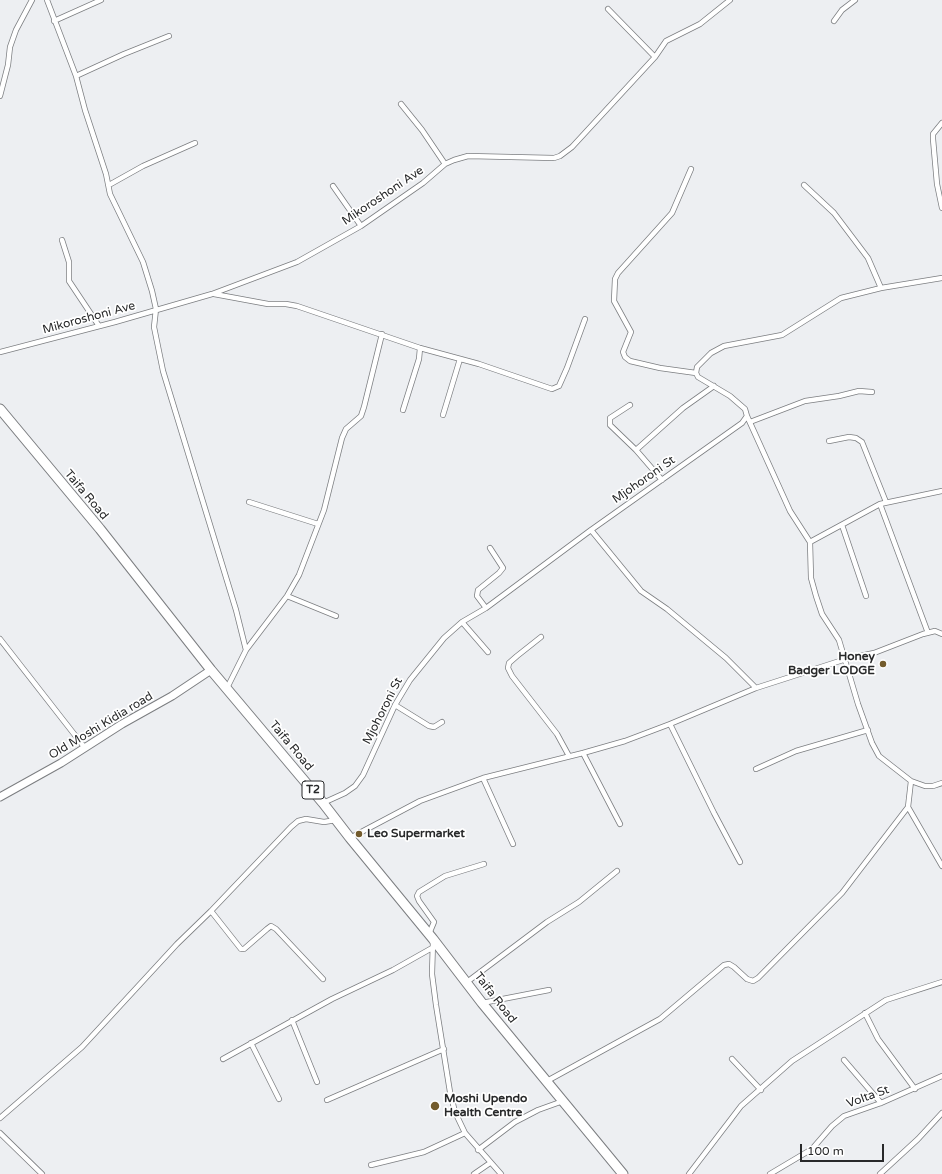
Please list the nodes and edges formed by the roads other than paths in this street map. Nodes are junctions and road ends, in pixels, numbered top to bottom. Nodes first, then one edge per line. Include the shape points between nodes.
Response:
1 (32, 0) edge
2 (47, 0) edge
3 (101, 0) edge
4 (730, 0) edge
5 (855, 0) edge
6 (608, 9) dead end
7 (54, 21) junction
8 (834, 21) dead end
9 (169, 36) dead end
10 (655, 57) junction
11 (76, 76) junction
12 (0, 96) edge
13 (401, 104) dead end
14 (942, 123) edge
15 (194, 143) dead end
16 (445, 164) junction
17 (691, 169) dead end
18 (108, 185) junction
19 (804, 185) dead end
20 (333, 186) dead end
21 (942, 208) edge
22 (360, 226) junction
23 (62, 240) dead end
24 (942, 278) edge
25 (881, 288) junction
26 (212, 294) junction
27 (156, 309) junction
28 (585, 319) dead end
29 (99, 326) junction
30 (382, 334) junction
31 (420, 348) junction
32 (0, 352) edge
33 (460, 359) junction
34 (696, 373) junction
35 (714, 386) junction
36 (872, 392) dead end
37 (630, 405) dead end
38 (0, 409) edge
39 (404, 410) dead end
40 (443, 415) dead end
41 (747, 416) junction
42 (750, 422) junction
43 (830, 441) dead end
44 (636, 450) junction
45 (662, 480) junction
46 (942, 491) edge
47 (249, 502) dead end
48 (886, 502) junction
49 (880, 504) junction
50 (318, 524) junction
51 (842, 525) junction
52 (591, 530) junction
53 (810, 542) junction
54 (490, 548) dead end
55 (287, 596) junction
56 (866, 596) dead end
57 (486, 608) junction
58 (336, 616) dead end
59 (462, 622) junction
60 (928, 633) junction
61 (942, 634) edge
62 (541, 636) dead end
63 (0, 639) edge
64 (246, 650) junction
65 (488, 652) dead end
66 (846, 659) junction
67 (211, 670) junction
68 (227, 688) junction
69 (756, 688) junction
70 (395, 705) junction
71 (442, 722) dead end
72 (670, 724) junction
73 (868, 730) junction
74 (85, 748) junction
75 (583, 753) junction
76 (569, 756) junction
77 (756, 769) dead end
78 (483, 778) junction
79 (911, 781) junction
80 (942, 783) edge
81 (0, 797) edge
82 (323, 803) junction
83 (908, 807) junction
84 (336, 820) junction
85 (620, 824) dead end
86 (350, 838) junction
87 (513, 844) dead end
88 (740, 862) dead end
89 (484, 864) dead end
90 (942, 866) edge
91 (617, 871) dead end
92 (211, 912) junction
93 (431, 940) junction
94 (323, 979) dead end
95 (467, 982) junction
96 (942, 982) edge
97 (549, 990) dead end
98 (482, 1003) junction
99 (865, 1013) junction
100 (292, 1020) junction
101 (252, 1044) junction
102 (444, 1049) junction
103 (224, 1059) dead end
104 (732, 1059) dead end
105 (844, 1060) dead end
106 (942, 1076) edge
107 (547, 1081) junction
108 (318, 1082) dead end
109 (915, 1089) junction
110 (761, 1090) junction
111 (279, 1099) dead end
112 (327, 1100) dead end
113 (563, 1101) junction
114 (881, 1103) junction
115 (942, 1113) edge
116 (0, 1118) edge
117 (0, 1133) edge
118 (464, 1133) junction
119 (478, 1150) junction
120 (490, 1163) junction
121 (371, 1165) dead end
122 (42, 1174) edge
123 (474, 1174) edge
124 (501, 1174) edge
125 (623, 1174) edge
126 (689, 1174) edge
127 (770, 1174) edge
128 (880, 1174) edge

1 - 12 street via 10,47
2 - 7 street
3 - 7 street
4 - 10 street, Mikoroshoni Ave via 700,24 666,42
5 - 8 street via 842,10
6 - 10 street
7 - 11 street
9 - 11 street
10 - 16 street, Mikoroshoni Ave via 572,147 560,156 468,156
11 - 18 street
13 - 16 street
14 - 21 street via 933,139
15 - 18 street
16 - 22 street, Mikoroshoni Ave via 423,183
17 - 34 street via 672,213 618,273 615,279 614,301 630,332 625,357 630,361 660,368
18 - 27 street via 143,262
19 - 25 street via 839,220 868,258
20 - 22 street
22 - 26 street, Mikoroshoni Ave via 297,262
23 - 29 street via 69,262 69,281
24 - 25 street
25 - 34 street via 841,298 782,335 724,346 711,353 697,367
26 - 27 street, Mikoroshoni Ave
26 - 30 street via 268,304 297,306
27 - 29 street, Mikoroshoni Ave
27 - 64 street via 154,327 162,371
28 - 33 street via 567,368 558,386 552,389
29 - 32 street, Mikoroshoni Ave
30 - 31 street
30 - 50 street via 361,416 346,428 342,438 324,510
31 - 33 street
31 - 39 street
33 - 40 street
34 - 35 street via 698,377
35 - 41 street via 745,409
35 - 44 street via 683,408
36 - 42 street via 859,391 805,401
37 - 44 street via 609,421
38 - 67 highway, Taifa Road / T2 via 100,529
41 - 42 street
41 - 45 street, Mjohoroni St via 742,423
42 - 53 street via 790,511
43 - 48 street via 849,437 862,442
44 - 45 street
45 - 52 street, Mjohoroni St
46 - 48 street
47 - 50 street
48 - 49 street
49 - 51 street
49 - 60 street
50 - 55 street via 299,575
51 - 53 street
51 - 56 street
52 - 57 street, Mjohoroni St
52 - 69 street via 640,591 667,608 726,658
53 - 66 street via 816,596 822,614 839,640
54 - 57 street via 503,568 478,590 477,596
55 - 58 street
55 - 64 street
57 - 59 street, Mjohoroni St
59 - 65 street
59 - 70 street, Mjohoroni St via 428,656
60 - 61 street via 938,631
60 - 66 street via 874,653
62 - 76 street via 513,660 508,668 557,734
63 - 74 street
64 - 68 street
66 - 69 street
66 - 73 street
67 - 68 highway, Taifa Road / T2
67 - 74 street, Old Moshi Kidia road
68 - 82 highway, Taifa Road / T2
69 - 72 street
70 - 71 street via 429,726 434,727
70 - 82 street, Mjohoroni St via 363,775 355,786
72 - 75 street
72 - 88 street
73 - 77 street via 796,751
73 - 79 street via 879,756
74 - 81 street, Old Moshi Kidia road
75 - 76 street
75 - 85 street
76 - 78 street
78 - 86 street via 420,801
78 - 87 street
79 - 80 street via 925,786
79 - 83 street
82 - 84 highway, Taifa Road / T2
83 - 90 street
83 - 107 street via 842,893 753,982 729,964 724,965 660,1019
84 - 86 highway, Taifa Road / T2
84 - 92 street via 298,821
86 - 93 highway, Taifa Road / T2
89 - 93 street via 445,876 419,892 419,901 434,922
91 - 95 street via 579,902 547,922
92 - 94 street via 241,949 271,926
92 - 116 street via 177,944 82,1047
93 - 95 highway, Taifa Road / T2
93 - 100 street
93 - 102 street via 433,982
95 - 98 highway, Taifa Road / T2
96 - 99 street via 886,1000
97 - 98 street
98 - 107 highway, Taifa Road / T2
99 - 109 street via 878,1040
99 - 110 street via 792,1061
100 - 101 street
100 - 108 street
101 - 103 street
101 - 111 street
102 - 112 street
102 - 118 street via 450,1092
104 - 110 street
105 - 114 street
106 - 109 street, Volta St
107 - 113 highway, Taifa Road / T2
109 - 114 street, Volta St
110 - 126 street via 741,1106
113 - 119 street via 515,1122
113 - 125 highway, Taifa Road / T2
114 - 127 street, Volta St via 844,1116 812,1149
115 - 128 street
117 - 122 street
118 - 119 street
118 - 121 street via 424,1152
119 - 120 street
120 - 123 street
120 - 124 street

